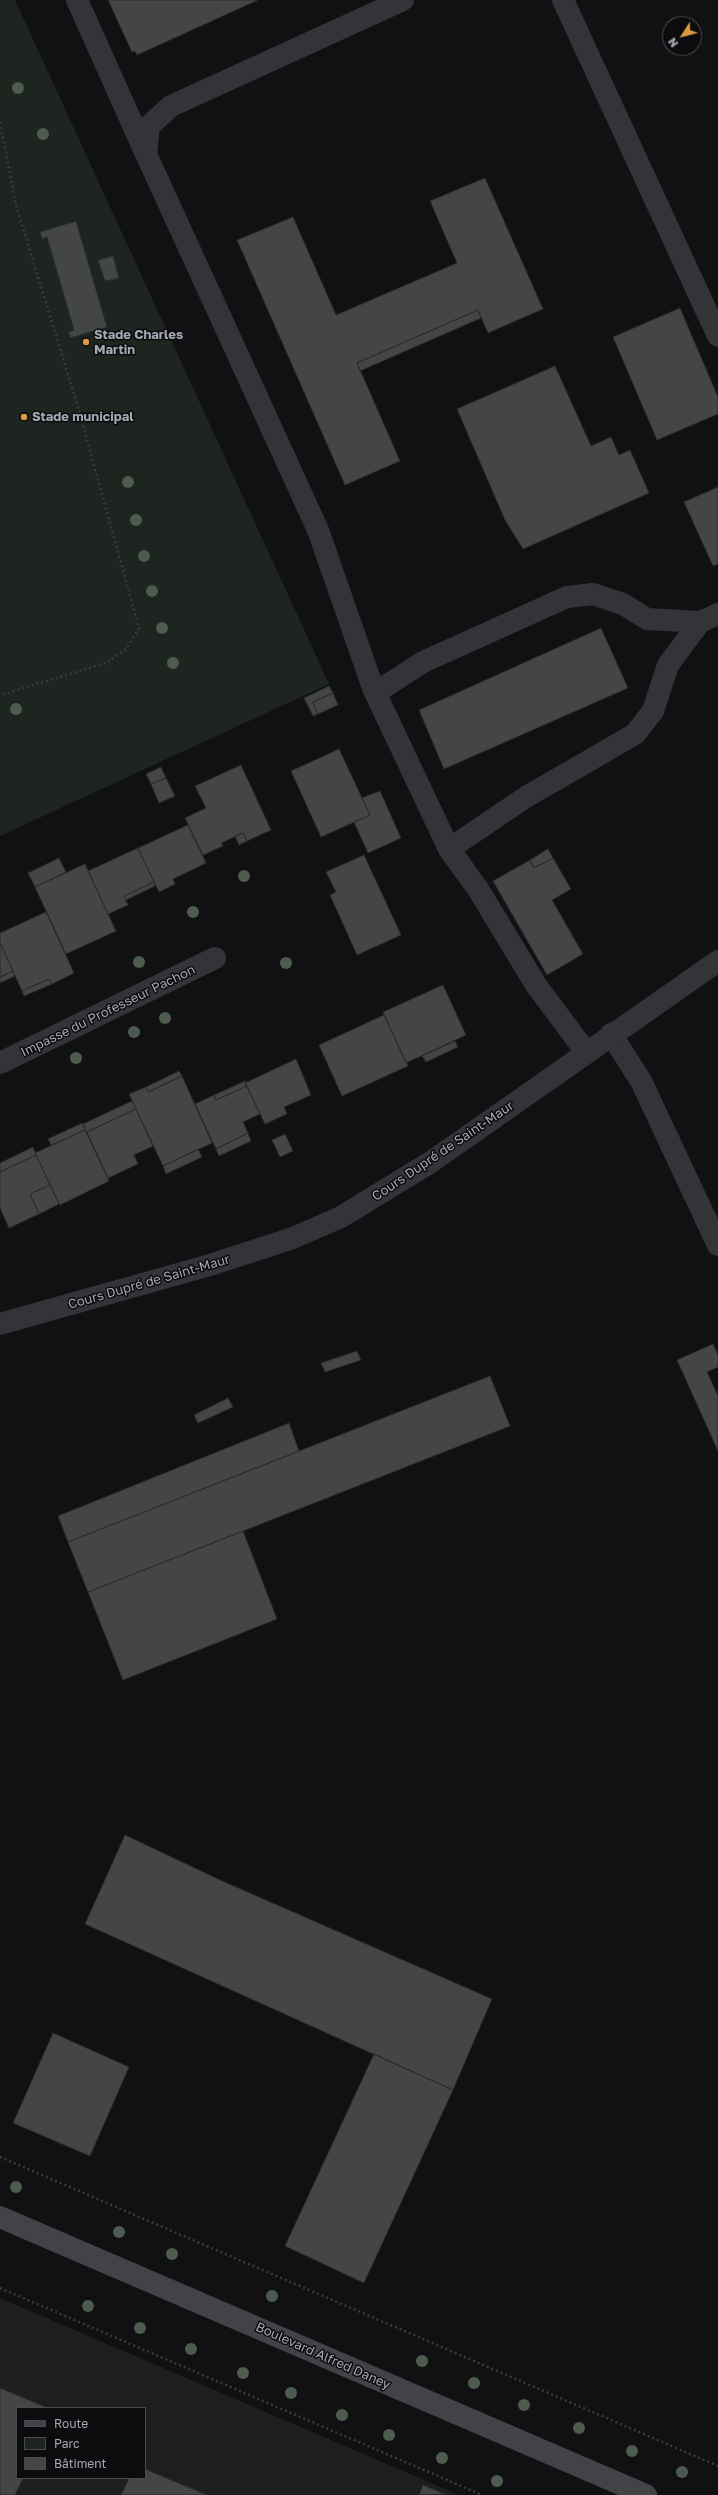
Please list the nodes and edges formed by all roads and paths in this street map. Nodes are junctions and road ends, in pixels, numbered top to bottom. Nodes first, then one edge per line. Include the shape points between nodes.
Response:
1 (77, 0) edge
2 (403, 0) edge
3 (563, 0) edge
4 (0, 122) edge
5 (146, 154) junction
6 (718, 336) edge
7 (709, 618) edge
8 (375, 693) junction
9 (0, 695) edge
10 (449, 849) junction
11 (215, 958) dead end
12 (718, 961) edge
13 (611, 1034) junction
14 (586, 1052) junction
15 (0, 1063) edge
16 (718, 1245) edge
17 (0, 1324) edge
18 (0, 2157) edge
19 (0, 2217) edge
20 (0, 2288) edge
21 (718, 2466) edge
22 (482, 2495) edge
23 (646, 2495) edge

1 - 5 street
2 - 5 street via 171,106 149,126
3 - 6 street
4 - 9 path via 16,205 77,404 139,628 126,649 106,663
5 - 8 street via 318,530
7 - 8 street via 647,618 623,604 593,594 567,597 423,662
7 - 10 street via 668,665 653,711 635,734 526,797
8 - 10 street
10 - 14 street via 478,889 536,985
11 - 15 street, Impasse du Professeur Pachon
12 - 13 street, Cours Dupré de Saint-Maur
13 - 14 street, Cours Dupré de Saint-Maur
13 - 16 street via 641,1081
14 - 17 street, Cours Dupré de Saint-Maur via 431,1162 341,1217 293,1238 210,1265
18 - 21 path
19 - 23 main road, Boulevard Alfred Daney
20 - 22 path

